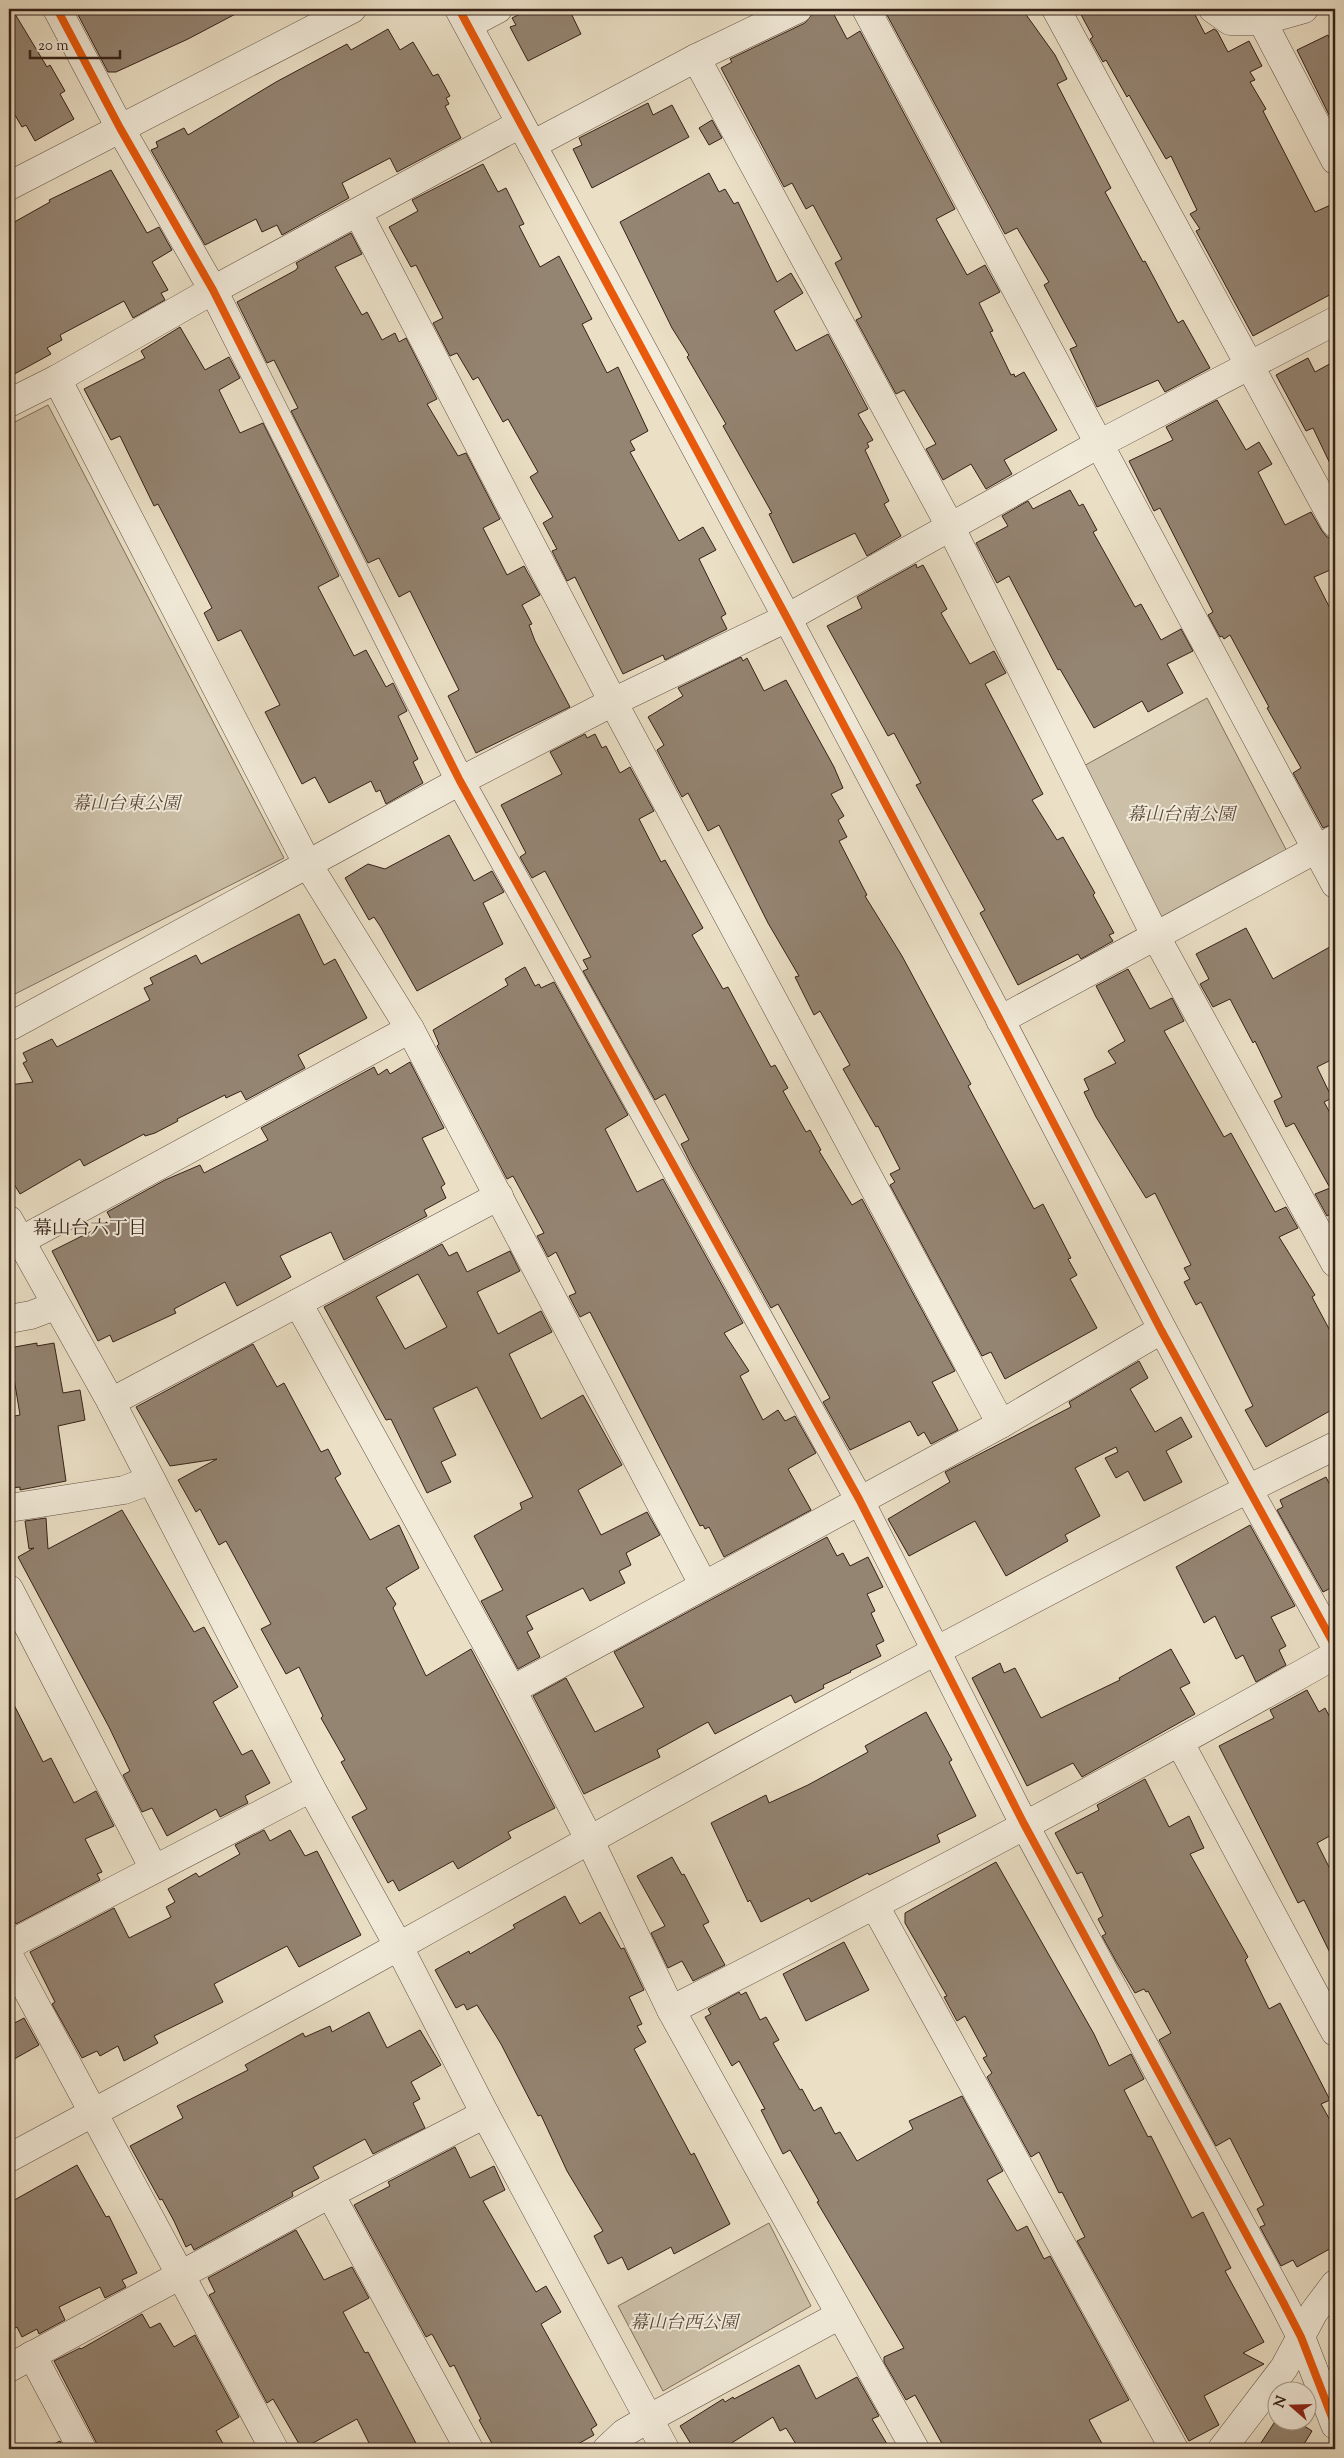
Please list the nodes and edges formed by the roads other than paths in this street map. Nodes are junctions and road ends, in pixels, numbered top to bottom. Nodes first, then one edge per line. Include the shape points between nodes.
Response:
1 (57, 9) edge
2 (352, 9) edge
3 (498, 9) edge
4 (798, 9) edge
5 (866, 9) edge
6 (1056, 9) edge
7 (1213, 9) edge
8 (1304, 9) edge
9 (463, 17) edge
10 (1262, 20) junction
11 (696, 58) junction
12 (120, 128) junction
13 (526, 134) junction
14 (1335, 160) edge
15 (9, 186) edge
16 (358, 213) junction
17 (213, 290) junction
18 (1335, 321) edge
19 (1251, 366) junction
20 (57, 379) junction
21 (9, 403) edge
22 (1099, 444) junction
23 (1335, 523) edge
24 (950, 526) junction
25 (787, 618) junction
26 (613, 702) junction
27 (460, 781) junction
28 (1326, 844) edge
29 (308, 863) junction
30 (1335, 884) edge
31 (1155, 935) junction
32 (1000, 1020) junction
33 (9, 1027) edge
34 (410, 1029) junction
35 (498, 1196) junction
36 (14, 1231) edge
37 (1335, 1264) edge
38 (298, 1303) junction
39 (55, 1306) junction
40 (9, 1319) edge
41 (1161, 1330) junction
42 (111, 1402) junction
43 (1002, 1424) junction
44 (1335, 1446) edge
45 (150, 1480) junction
46 (1248, 1489) junction
47 (859, 1499) junction
48 (9, 1508) edge
49 (703, 1584) junction
50 (9, 1589) edge
51 (1335, 1646) edge
52 (937, 1652) junction
53 (1335, 1655) edge
54 (512, 1690) junction
55 (1180, 1743) junction
56 (311, 1788) junction
57 (1024, 1824) junction
58 (589, 1839) junction
59 (154, 1869) junction
60 (874, 1906) junction
61 (9, 1945) edge
62 (399, 1947) junction
63 (9, 1956) edge
64 (671, 2010) junction
65 (1335, 2032) edge
66 (92, 2113) junction
67 (485, 2114) junction
68 (9, 2158) edge
69 (330, 2194) junction
70 (180, 2277) junction
71 (1335, 2284) edge
72 (840, 2315) junction
73 (1301, 2338) junction
74 (20, 2362) edge
75 (648, 2419) junction
76 (1335, 2425) edge
77 (82, 2449) edge
78 (274, 2449) edge
79 (469, 2449) edge
80 (607, 2449) edge
81 (665, 2449) edge
82 (916, 2449) edge
83 (1174, 2449) edge
84 (1222, 2449) edge

1 - 12 street
2 - 12 street
3 - 9 street
4 - 11 street
5 - 22 street
6 - 19 street
7 - 10 street via 1230,21
8 - 10 street
9 - 13 street
10 - 14 street
11 - 13 street
11 - 24 street
12 - 15 street
12 - 17 street
13 - 16 street
13 - 25 street
16 - 17 street
16 - 26 street
17 - 20 street
17 - 27 street
18 - 19 street
19 - 22 street
19 - 23 street
20 - 21 street
20 - 29 street
22 - 24 street
22 - 28 street
24 - 25 street
24 - 31 street
25 - 26 street
25 - 32 street
26 - 27 street
26 - 43 street
27 - 29 street
27 - 47 street
28 - 30 street
28 - 31 street
29 - 33 street
29 - 34 street
31 - 32 street
31 - 37 street
32 - 41 street
34 - 35 street
34 - 36 street
35 - 38 street
35 - 49 street
36 - 39 street
38 - 42 street
38 - 54 street
39 - 40 street
39 - 42 street
41 - 43 street
41 - 46 street
42 - 45 street
43 - 47 street
44 - 46 street
45 - 48 street via 124,1490
45 - 56 street
46 - 51 street
46 - 52 street
47 - 49 street
47 - 52 street
49 - 54 street
50 - 59 street
52 - 57 street
52 - 58 street
53 - 55 street
54 - 58 street
55 - 57 street
55 - 65 street
56 - 59 street
56 - 62 street
57 - 60 street
57 - 73 street
58 - 62 street
58 - 64 street
59 - 61 street
60 - 64 street
60 - 83 street
62 - 66 street
62 - 67 street
63 - 66 street
64 - 72 street
66 - 68 street
66 - 70 street
67 - 69 street
67 - 75 street
69 - 70 street
69 - 79 street
70 - 74 street
70 - 78 street
71 - 73 street via 1314,2312
72 - 75 street
72 - 82 street
73 - 76 street
73 - 84 street via 1284,2368
74 - 77 street
75 - 80 street
75 - 81 street

